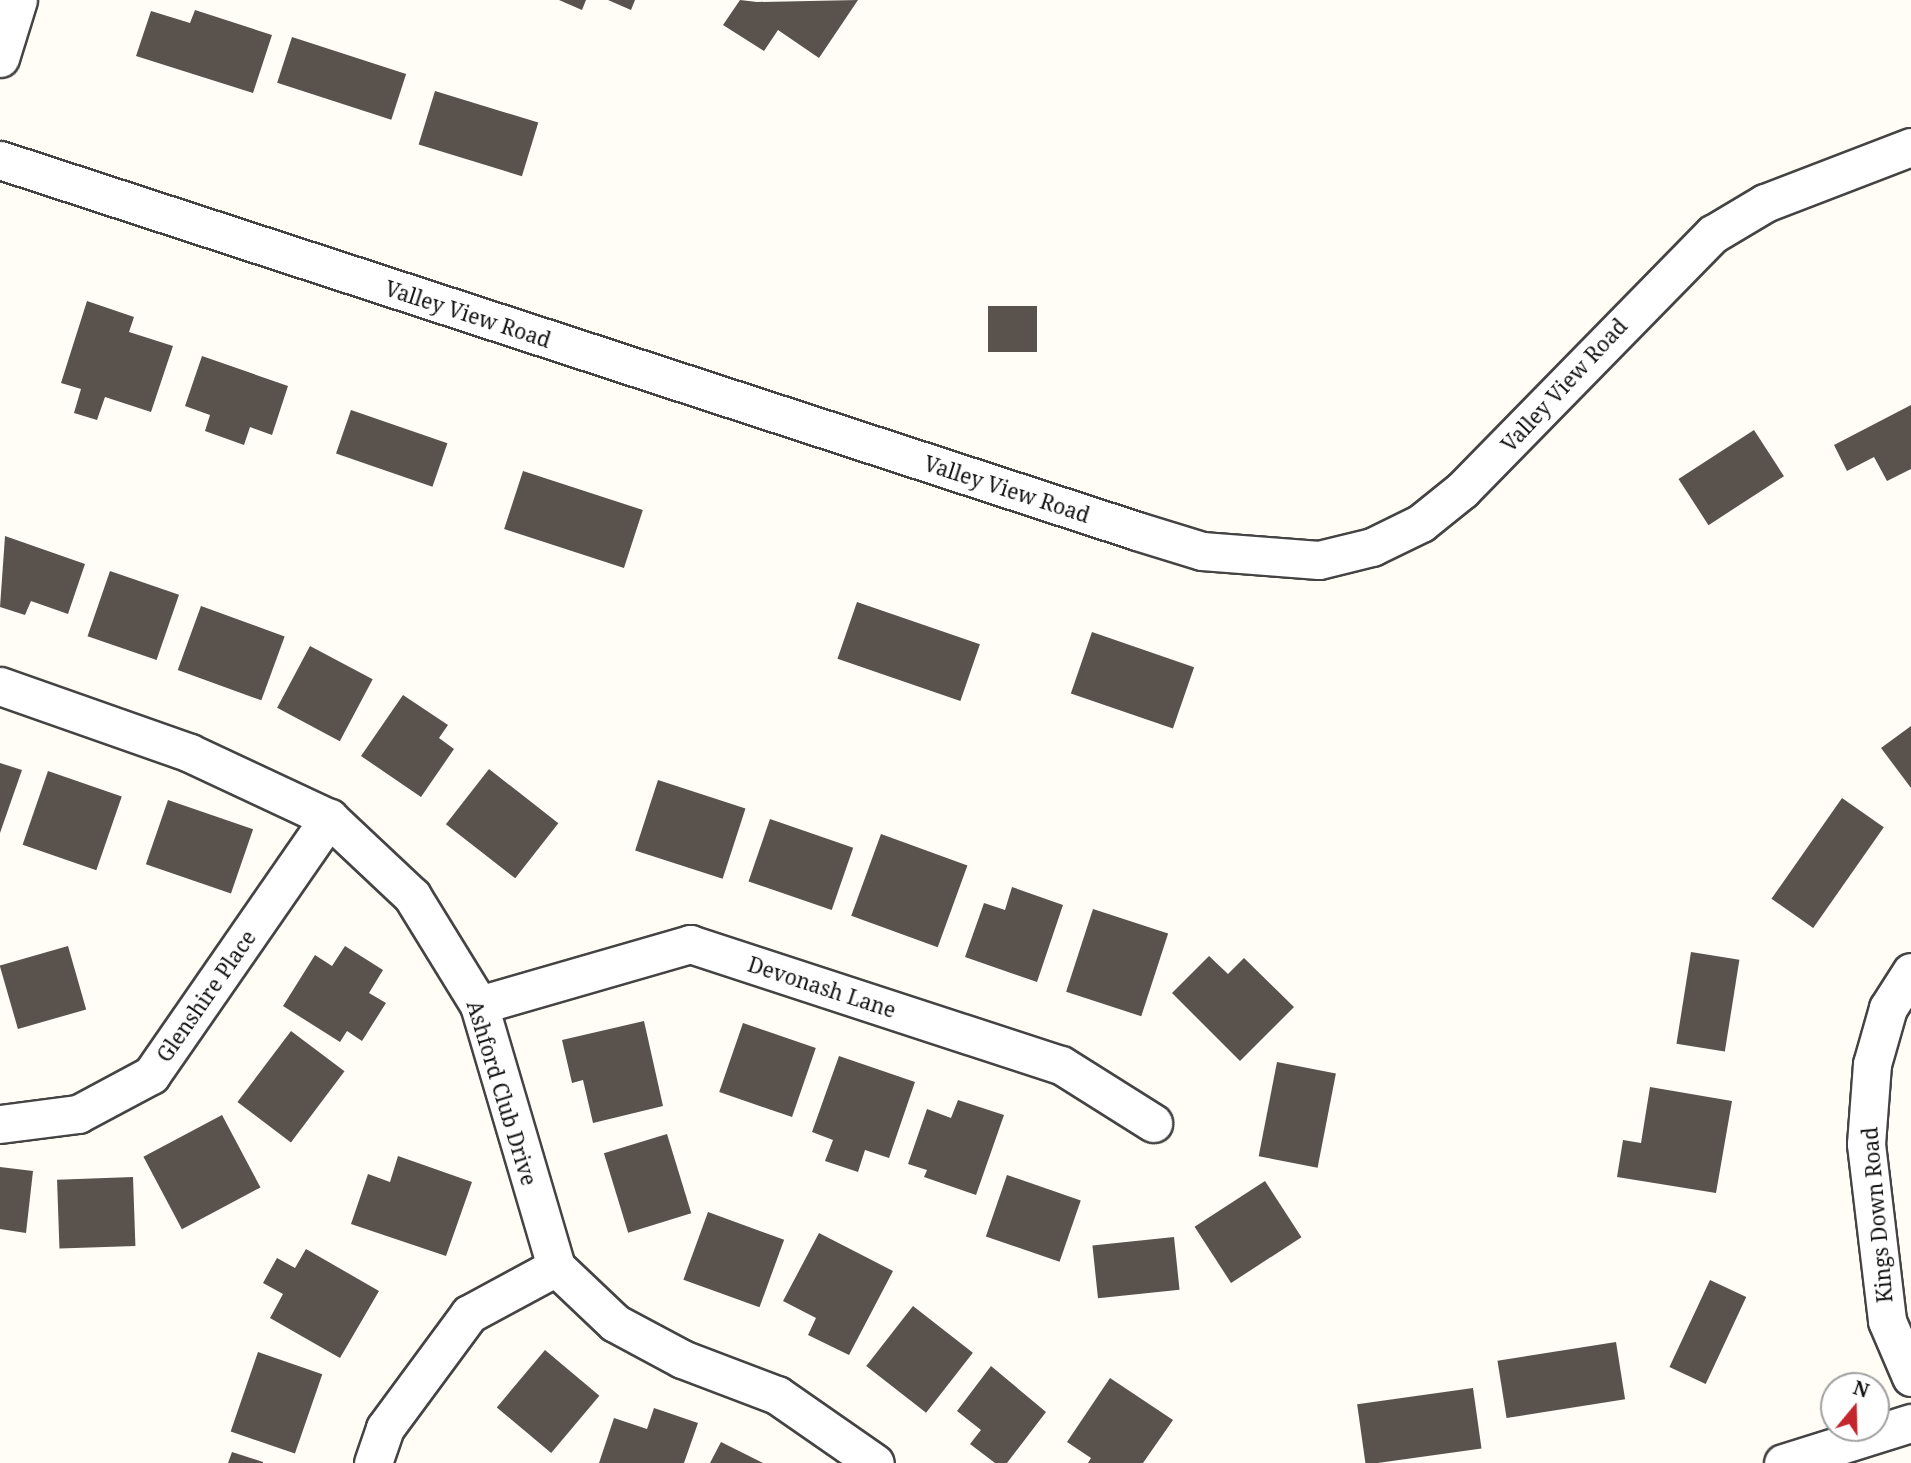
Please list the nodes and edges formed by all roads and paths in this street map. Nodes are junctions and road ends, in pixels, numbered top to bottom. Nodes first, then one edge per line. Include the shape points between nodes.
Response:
1 (18, 0) edge
2 (0, 58) edge
3 (1911, 147) edge
4 (0, 160) edge
5 (0, 686) edge
6 (329, 818) junction
7 (1911, 972) edge
8 (478, 1005) junction
9 (1153, 1122) dead end
10 (0, 1124) edge
11 (556, 1267) junction
12 (1911, 1377) edge
13 (1911, 1423) edge
14 (373, 1463) edge
15 (875, 1463) edge
16 (1783, 1463) edge

1 - 2 street
3 - 4 street, Valley View Road via 1765,203 1713,234 1462,490 1410,528 1372,547 1319,559 1202,551
5 - 6 street, Ashford Club Drive via 190,753
6 - 8 street, Ashford Club Drive via 412,895
6 - 10 street, Glenshire Place via 151,1075 78,1114
7 - 12 street, Kings Down Road via 1888,1008 1872,1064 1866,1144 1888,1321
8 - 9 street, Devonash Lane via 690,944 1061,1065
8 - 11 street, Ashford Club Drive
11 - 14 street via 469,1314 385,1428
11 - 15 street, Ashford Club Drive via 615,1323 681,1359 777,1395
13 - 16 street

